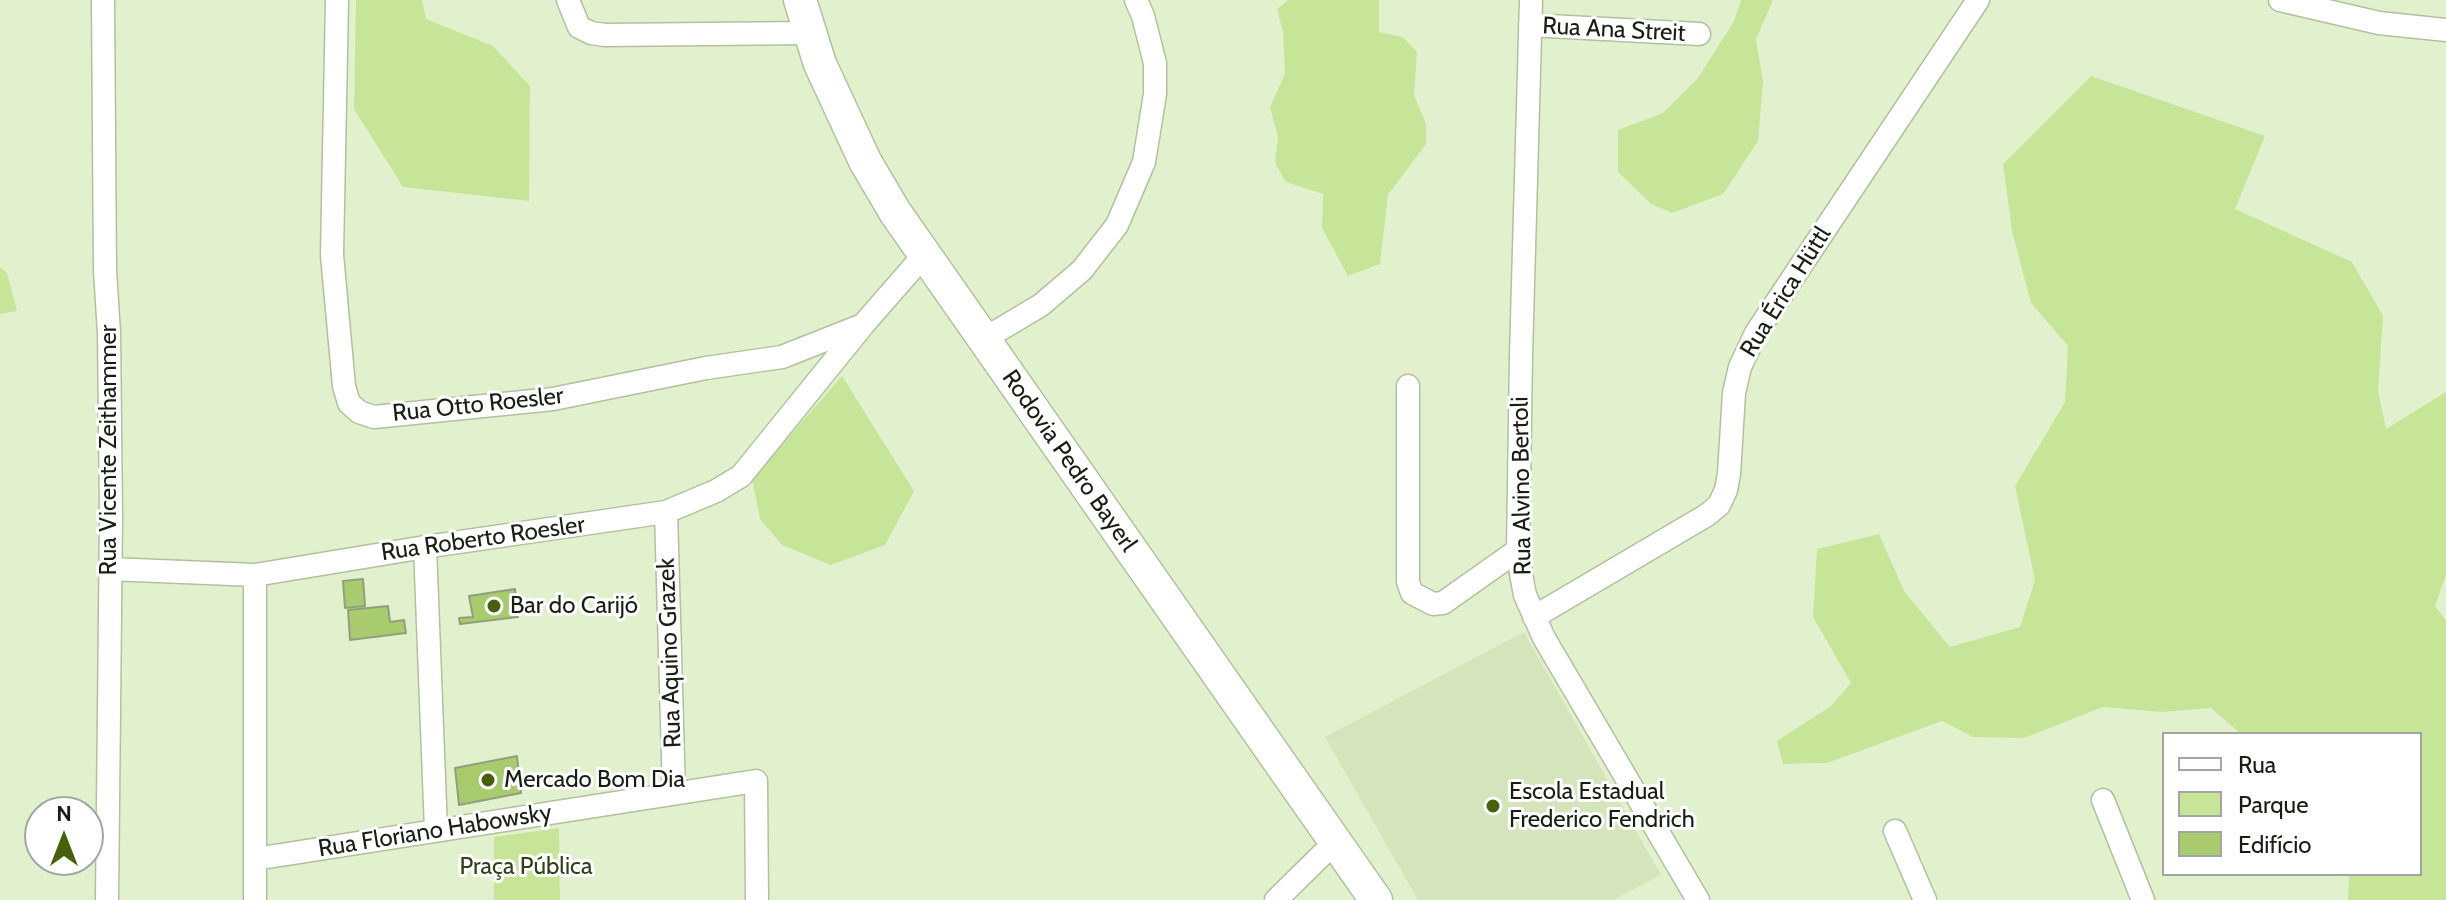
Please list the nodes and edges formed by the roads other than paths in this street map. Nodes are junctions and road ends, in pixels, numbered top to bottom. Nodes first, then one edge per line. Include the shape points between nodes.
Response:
1 (103, 0) edge
2 (337, 0) edge
3 (568, 0) edge
4 (800, 0) edge
5 (1136, 0) edge
6 (1531, 0) edge
7 (1978, 0) edge
8 (2280, 0) edge
9 (2306, 3) edge
10 (1530, 25) junction
11 (2446, 30) edge
12 (809, 33) junction
13 (1699, 34) dead end
14 (924, 255) junction
15 (863, 325) junction
16 (984, 339) junction
17 (1408, 386) dead end
18 (666, 512) junction
19 (425, 547) junction
20 (1518, 550) junction
21 (110, 569) junction
22 (255, 575) junction
23 (1534, 617) junction
24 (674, 793) junction
25 (2103, 800) dead end
26 (436, 830) junction
27 (1895, 831) dead end
28 (1335, 842) junction
29 (255, 859) junction
30 (107, 900) edge
31 (255, 900) edge
32 (757, 900) edge
33 (1276, 900) edge
34 (1376, 900) edge
35 (1698, 900) edge
36 (1925, 900) edge
37 (2143, 900) edge

1 - 21 street, Rua Vicente Zeithammer
2 - 15 street, Rua Otto Roesler via 332,255 344,386 349,403 359,412 374,417 553,399 782,357
3 - 12 street via 579,27 605,35
4 - 12 main road, Rodovia Pedro Bayerl
5 - 16 street via 1155,63 1155,94 1144,162 1117,225 1082,270 1051,297
6 - 10 street, Rua Alvino Bertoli
7 - 23 street, Rua Érica Hüttl via 1752,341 1734,393 1729,474 1719,505
8 - 9 street
9 - 11 street via 2379,23
10 - 13 street, Rua Ana Streit
10 - 20 street, Rua Alvino Bertoli
12 - 14 main road, Rodovia Pedro Bayerl via 865,161
14 - 15 street, Rua Roberto Roesler
14 - 16 main road, Rodovia Pedro Bayerl
15 - 18 street, Rua Roberto Roesler via 741,476
16 - 28 main road, Rodovia Pedro Bayerl
17 - 20 street via 1412,593 1433,604 1443,603
18 - 19 street, Rua Roberto Roesler
18 - 24 street, Rua Aquino Grazek
19 - 22 street, Rua Roberto Roesler
19 - 26 street
20 - 23 street, Rua Alvino Bertoli
21 - 22 street, Rua Roberto Roesler
21 - 30 street, Rua Vicente Zeithammer
22 - 29 street
23 - 35 street, Rua Alvino Bertoli
24 - 26 street, Rua Floriano Habowsky
24 - 32 street, Rua Floriano Habowsky via 756,781
25 - 37 street
26 - 29 street, Rua Floriano Habowsky
27 - 36 street
28 - 33 street
28 - 34 main road, Rodovia Pedro Bayerl
29 - 31 street

